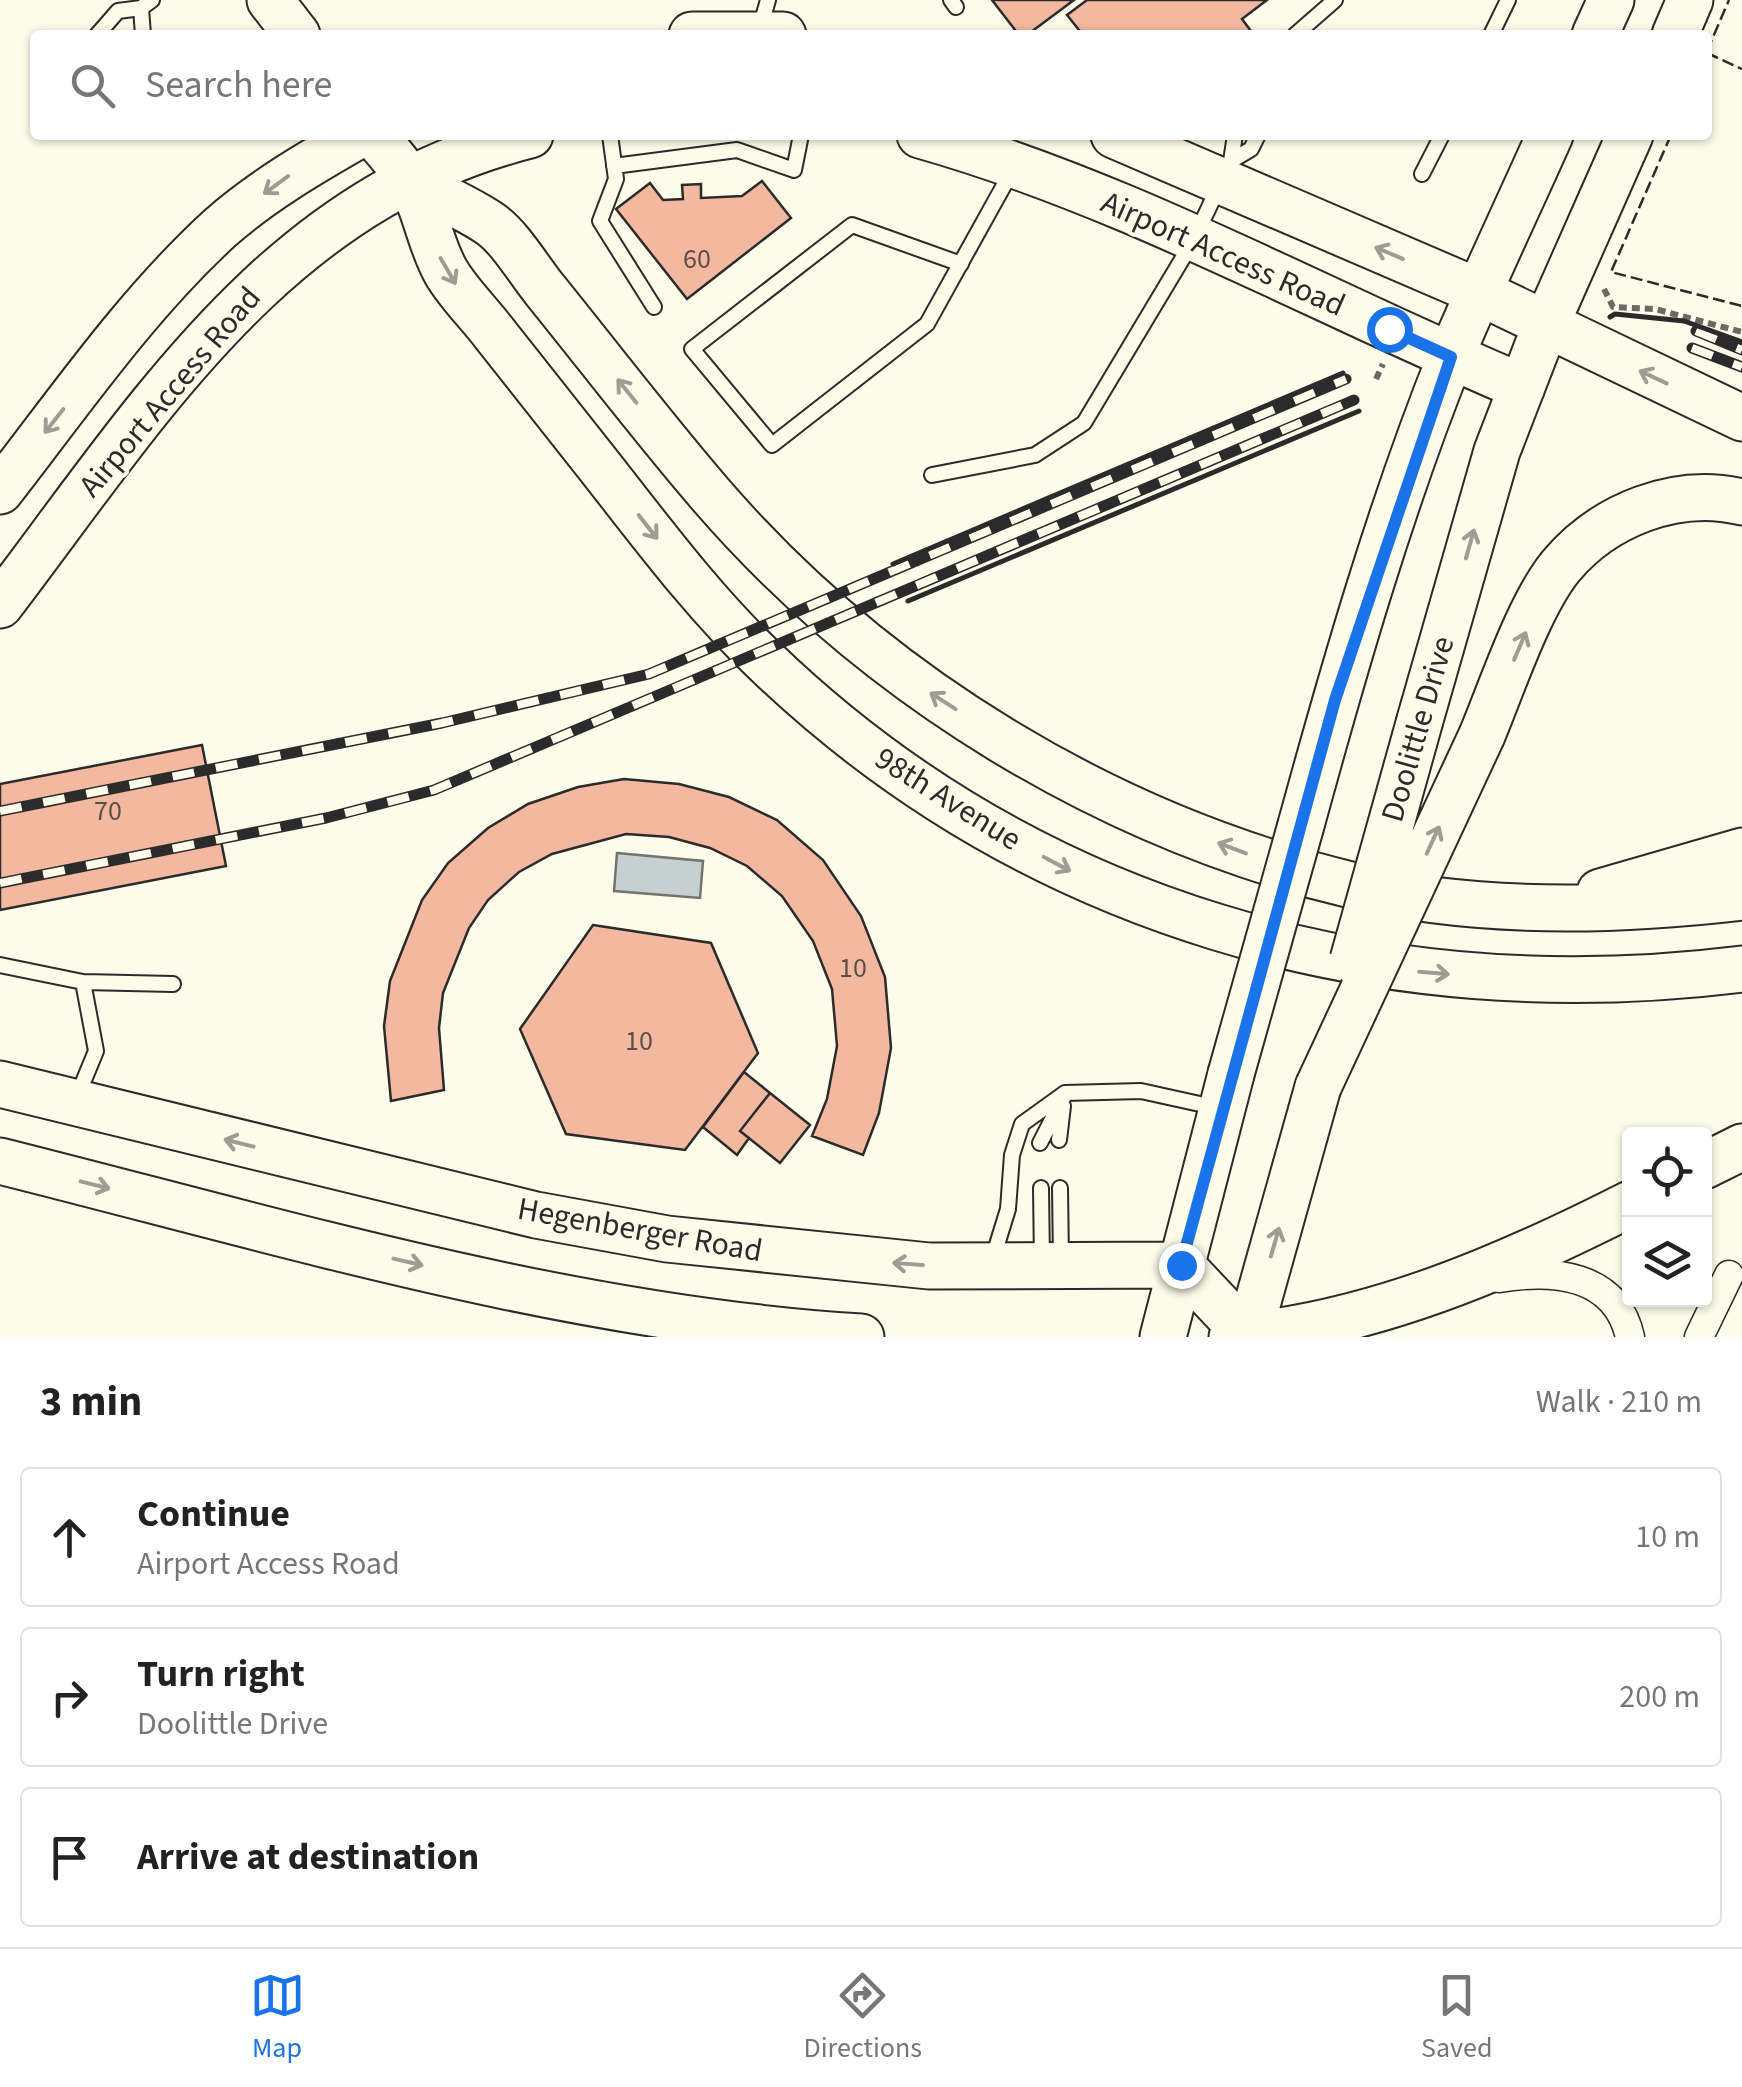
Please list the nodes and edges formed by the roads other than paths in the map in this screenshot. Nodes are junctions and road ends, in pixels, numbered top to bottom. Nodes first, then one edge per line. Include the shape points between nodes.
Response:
1 (270, 0) edge
2 (768, 0) edge
3 (1334, 0) edge
4 (1508, 0) edge
5 (1611, 0) edge
6 (1690, 0) edge
7 (147, 4) edge
8 (101, 30) edge
9 (143, 30) edge
10 (293, 30) edge
11 (760, 30) edge
12 (1301, 30) edge
13 (1493, 30) edge
14 (1597, 30) edge
15 (1676, 30) edge
16 (350, 140) edge
17 (378, 140) edge
18 (517, 140) edge
19 (611, 140) edge
20 (799, 140) edge
21 (937, 140) edge
22 (1143, 140) edge
23 (1235, 140) edge
24 (1256, 140) edge
25 (1439, 140) edge
26 (1548, 140) edge
27 (1628, 140) edge
28 (1016, 164) junction
29 (614, 166) junction
30 (1227, 171) junction
31 (1422, 174) dead end
32 (411, 182) junction
33 (1193, 240) junction
34 (961, 264) junction
35 (1479, 292) junction
36 (654, 306) dead end
37 (1545, 327) junction
38 (1451, 357) junction
39 (1522, 387) junction
40 (1742, 418) edge
41 (932, 475) dead end
42 (0, 490) edge
43 (1742, 502) edge
44 (0, 605) edge
45 (1742, 850) edge
46 (1742, 897) edge
47 (1548, 906) junction
48 (0, 965) edge
49 (1742, 968) edge
50 (83, 982) junction
51 (173, 984) dead end
52 (0, 1084) edge
53 (1318, 1088) junction
54 (1227, 1091) junction
55 (1065, 1093) junction
56 (75, 1102) junction
57 (1059, 1140) dead end
58 (1040, 1143) dead end
59 (1742, 1147) edge
60 (0, 1161) edge
61 (1712, 1162) edge
62 (333, 1167) junction
63 (1041, 1188) dead end
64 (1060, 1188) dead end
65 (1622, 1208) edge
66 (313, 1239) junction
67 (1181, 1265) junction
68 (990, 1266) junction
69 (1051, 1267) junction
70 (1729, 1275) dead end
71 (1453, 1285) junction
72 (1243, 1336) edge
73 (861, 1337) edge
74 (1163, 1337) edge
75 (1630, 1337) edge
76 (1699, 1337) edge

1 - 10 main road
2 - 11 lane
3 - 12 lane
4 - 13 lane
5 - 14 main road
6 - 15 main road
7 - 8 lane via 118,11
7 - 9 lane
16 -> 42 main road via 284,178 222,226 170,278
17 - 32 main road, 98th Avenue
18 - 32 main road, Airport Access Road
19 - 29 lane
20 - 29 lane via 794,170 737,150
21 - 28 main road, Airport Access Road
22 - 30 main road, Airport Access Road
23 - 30 lane
24 - 30 lane
25 - 31 lane
26 - 35 main road
27 - 37 main road, Doolittle Drive
28 - 33 main road, Airport Access Road
28 - 34 lane
29 - 36 lane via 616,179 600,220
30 - 33 lane
35 -> 30 main road, Airport Access Road
32 - 44 main road, Airport Access Road via 329,227 218,324
47 -> 32 main road, 98th Avenue via 1444,900 1354,885 1255,857 1152,818 1026,754 915,682 807,595 712,497 492,224
32 -> 49 main road, 98th Avenue via 446,271 671,557 805,696 862,745 976,822 1090,882 1203,925 1313,954 1425,973 1544,982
33 - 38 main road, Airport Access Road
33 - 41 lane via 1084,423 1035,454
34 - 34 lane via 927,324 772,445 692,349 852,225
35 - 37 main road, Airport Access Road
35 - 38 main road
37 - 39 main road, Doolittle Drive
40 -> 37 main road, Airport Access Road
38 - 39 main road, Airport Access Road
38 - 54 main road, bridge via 1335,700
53 -> 39 main road, Doolittle Drive, bridge via 1497,452
53 -> 43 main road, bridge via 1560,568 1602,528 1661,501
45 - 47 main road
46 - 47 main road, 98th Avenue via 1656,907
48 - 50 lane
50 - 51 lane
50 - 56 lane via 96,1051
52 - 56 main road, Hegenberger Road
72 -> 53 main road, Doolittle Drive
54 - 55 lane
54 - 67 main road
55 - 57 lane
55 - 58 lane
55 - 68 lane via 1022,1124 1008,1209
62 -> 56 main road, Hegenberger Road
59 - 61 main road
60 -> 66 main road
62 - 66 main road
68 -> 62 main road, Hegenberger Road via 802,1256 667,1239
63 - 69 lane
64 - 69 lane
65 - 71 main road
66 -> 73 main road via 660,1315
67 - 69 main road, Hegenberger Road
67 - 72 main road
67 - 74 main road
68 - 69 main road, Hegenberger Road
70 - 76 street
71 - 72 main road
71 - 75 street via 1550,1274 1588,1280 1618,1305

